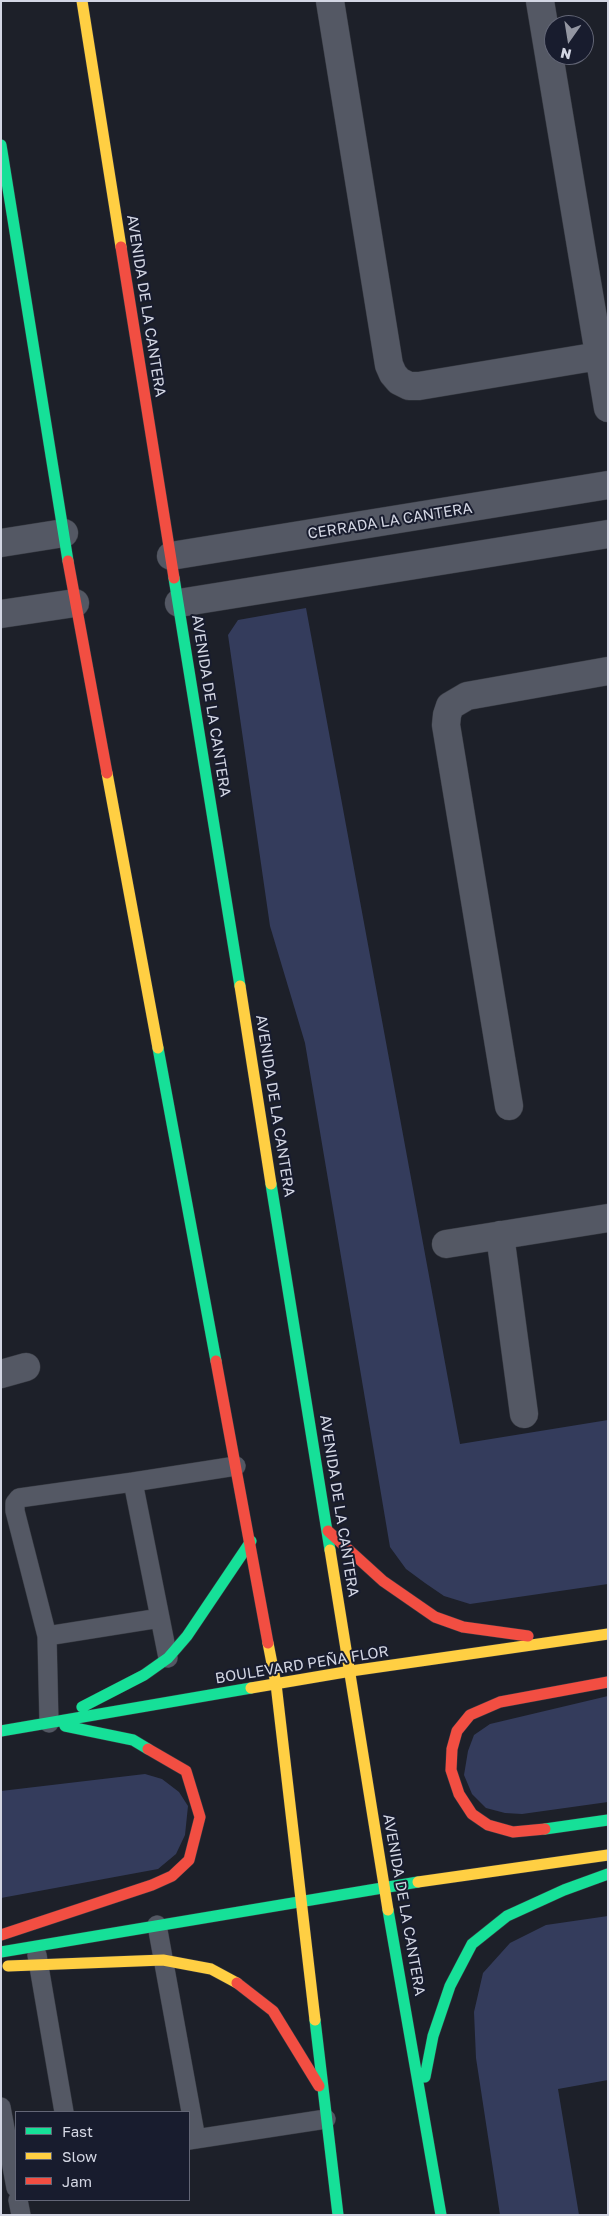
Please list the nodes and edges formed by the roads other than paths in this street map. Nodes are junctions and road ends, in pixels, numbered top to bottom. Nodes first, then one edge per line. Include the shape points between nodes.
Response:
1 (82, 1) edge
2 (330, 1) edge
3 (540, 1) edge
4 (1, 145) edge
5 (599, 356) junction
6 (608, 408) edge
7 (608, 485) edge
8 (64, 533) junction
9 (608, 534) edge
10 (1, 543) edge
11 (172, 556) junction
12 (75, 603) junction
13 (179, 603) junction
14 (1, 614) edge
15 (608, 671) edge
16 (509, 1106) dead end
17 (608, 1218) edge
18 (500, 1235) junction
19 (446, 1244) dead end
20 (524, 1414) dead end
21 (236, 1466) junction
22 (133, 1482) junction
23 (328, 1531) junction
24 (250, 1541) junction
25 (160, 1618) junction
26 (608, 1634) edge
27 (47, 1636) junction
28 (592, 1637) junction
29 (168, 1658) junction
30 (351, 1671) junction
31 (608, 1682) edge
32 (276, 1684) junction
33 (49, 1723) junction
34 (1, 1731) edge
35 (608, 1820) edge
36 (608, 1855) edge
37 (608, 1874) edge
38 (384, 1887) junction
39 (302, 1900) junction
40 (157, 1925) junction
41 (1, 1935) edge
42 (1, 1952) edge
43 (37, 1955) junction
44 (163, 1960) junction
45 (1, 1966) edge
46 (323, 2092) junction
47 (422, 2093) junction
48 (1, 2107) edge
49 (64, 2111) edge
50 (187, 2111) edge
51 (326, 2119) junction
52 (190, 2127) edge
53 (192, 2139) edge
54 (15, 2183) edge
55 (18, 2201) edge
56 (21, 2215) edge
57 (338, 2215) edge
58 (441, 2215) edge

1 - 11 street, AVENIDA DE LA CANTERA
2 - 5 street via 393,374 409,386 419,386
3 - 5 street
4 - 8 street
5 - 6 street
7 - 11 street, CERRADA LA CANTERA
8 - 10 street
8 - 12 street
9 - 13 street
11 - 13 street, AVENIDA DE LA CANTERA
12 - 14 street
12 - 21 street
13 - 23 street, AVENIDA DE LA CANTERA
15 - 16 street via 467,696 450,706 447,715 446,725
17 - 18 street
18 - 19 street
18 - 20 street
21 - 22 lane
21 - 24 street
22 - 25 lane
22 - 27 lane via 19,1498 14,1503
23 - 28 street via 383,1581 435,1617 490,1632
23 - 30 street, AVENIDA DE LA CANTERA
24 - 29 street via 187,1636
24 - 32 street
25 - 27 lane
25 - 29 lane
26 - 28 street, BOULEVARD PEÑA FLOR
27 - 33 lane
28 - 30 street, BOULEVARD PEÑA FLOR
29 - 33 street via 115,1692
30 - 32 street, BOULEVARD PEÑA FLOR
30 - 38 street, AVENIDA DE LA CANTERA
31 - 35 street via 500,1702 470,1715 457,1731 451,1770 459,1794 472,1814 488,1825 525,1832
32 - 33 street, BOULEVARD PEÑA FLOR
32 - 39 street
33 - 34 street, BOULEVARD PEÑA FLOR
33 - 41 street via 133,1740 186,1771 200,1817 189,1860 172,1876
36 - 38 street
37 - 47 street via 507,1916 472,1944 450,1986 435,2028
38 - 39 street
38 - 47 street, AVENIDA DE LA CANTERA
39 - 40 street
39 - 46 street
40 - 43 street
40 - 44 lane
42 - 43 street
43 - 44 street
43 - 45 street
43 - 49 lane
44 - 46 street via 211,1970 244,1986 273,2011
44 - 50 lane
46 - 51 street
47 - 58 street, AVENIDA DE LA CANTERA
48 - 54 lane
51 - 53 lane
51 - 57 street
52 - 53 lane
55 - 56 lane

